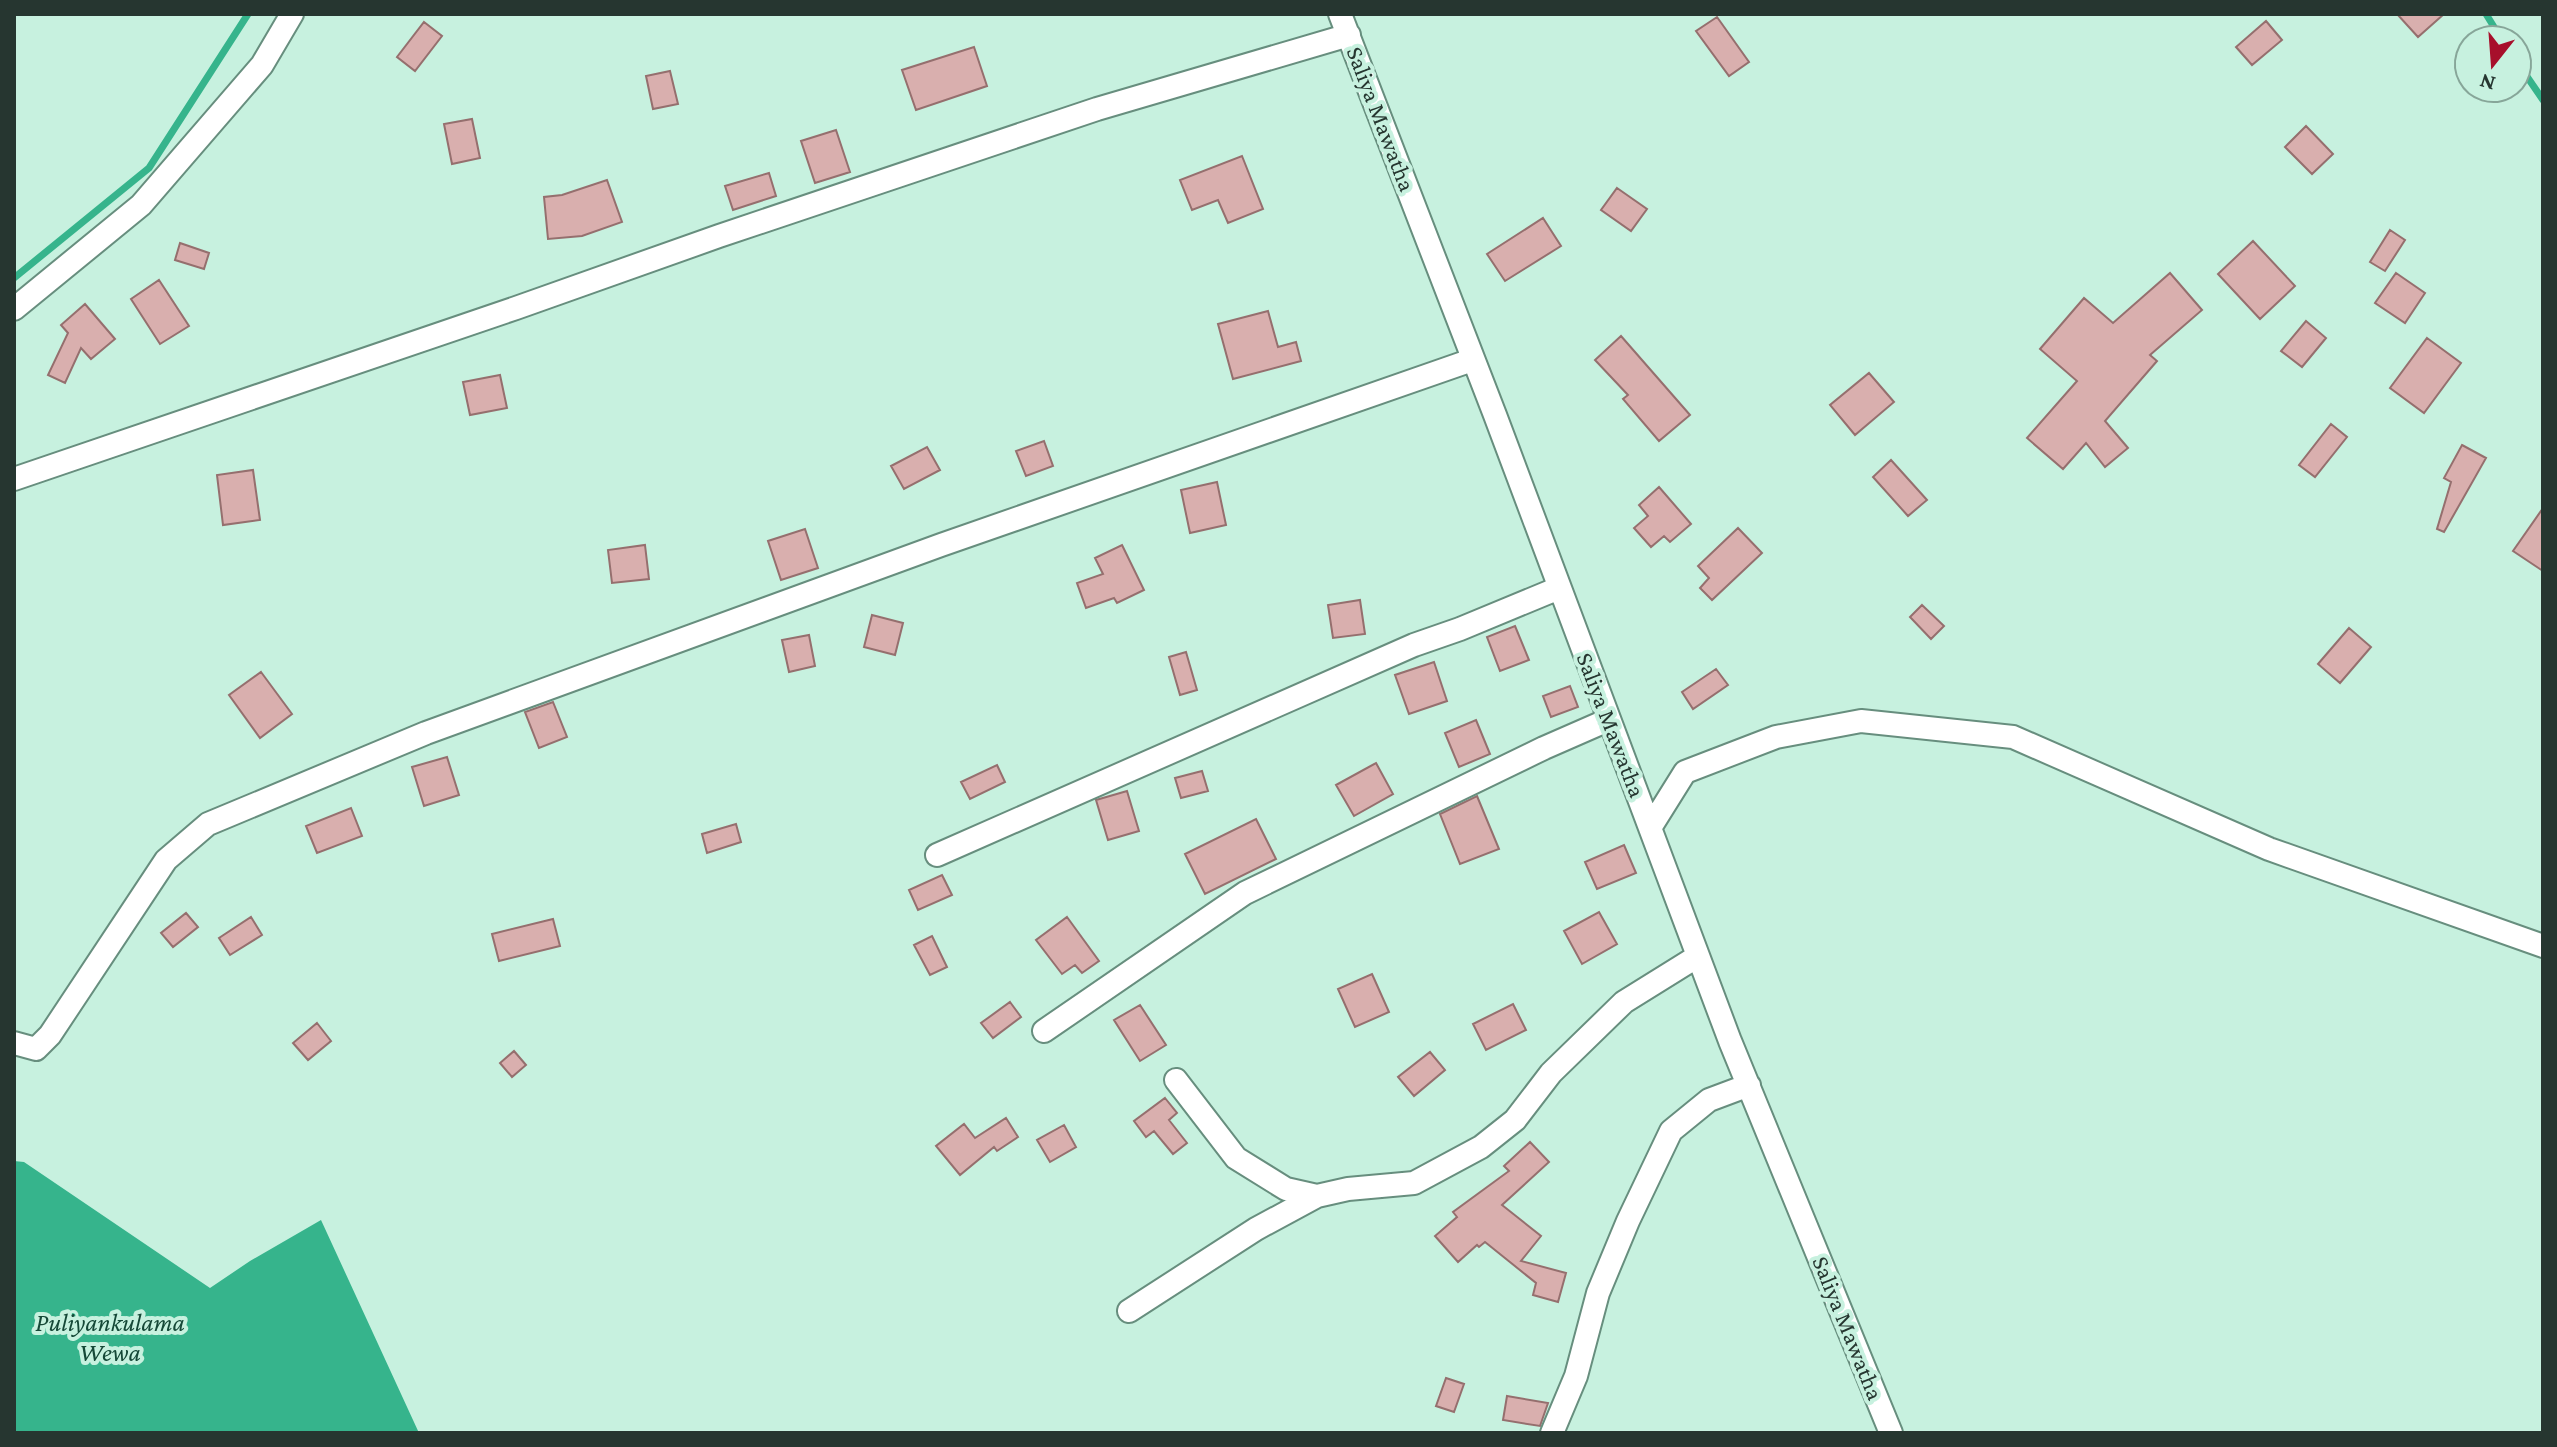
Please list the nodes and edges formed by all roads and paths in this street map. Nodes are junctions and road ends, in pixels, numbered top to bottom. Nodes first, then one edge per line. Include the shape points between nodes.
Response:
1 (292, 14) edge
2 (1340, 14) edge
3 (1349, 35) junction
4 (14, 309) edge
5 (1472, 360) junction
6 (14, 479) edge
7 (1559, 588) junction
8 (1608, 720) junction
9 (1650, 828) junction
10 (937, 855) dead end
11 (2543, 946) edge
12 (1698, 956) junction
13 (1044, 1031) dead end
14 (14, 1043) edge
15 (1176, 1080) dead end
16 (1749, 1085) junction
17 (1317, 1196) junction
18 (1129, 1311) dead end
19 (1552, 1433) edge
20 (1891, 1433) edge

1 - 4 street via 262,65 141,205
2 - 3 street, Saliya Mawatha
3 - 5 street, Saliya Mawatha
3 - 6 street via 1082,114
5 - 7 street, Saliya Mawatha
5 - 14 street via 971,534 426,733 208,824 166,860 50,1035 36,1049
7 - 8 street, Saliya Mawatha
7 - 10 street via 1414,645
8 - 9 street, Saliya Mawatha
8 - 13 street via 1245,893
9 - 11 street via 1685,772 1776,737 1861,721 2013,737 2269,849
9 - 12 street, Saliya Mawatha
12 - 16 street, Saliya Mawatha
12 - 17 street via 1624,1002 1551,1073 1515,1120 1481,1147 1414,1183
15 - 17 street via 1236,1158 1286,1189
16 - 19 street via 1709,1100 1671,1131 1598,1293 1576,1376
16 - 20 street, Saliya Mawatha
17 - 18 street

